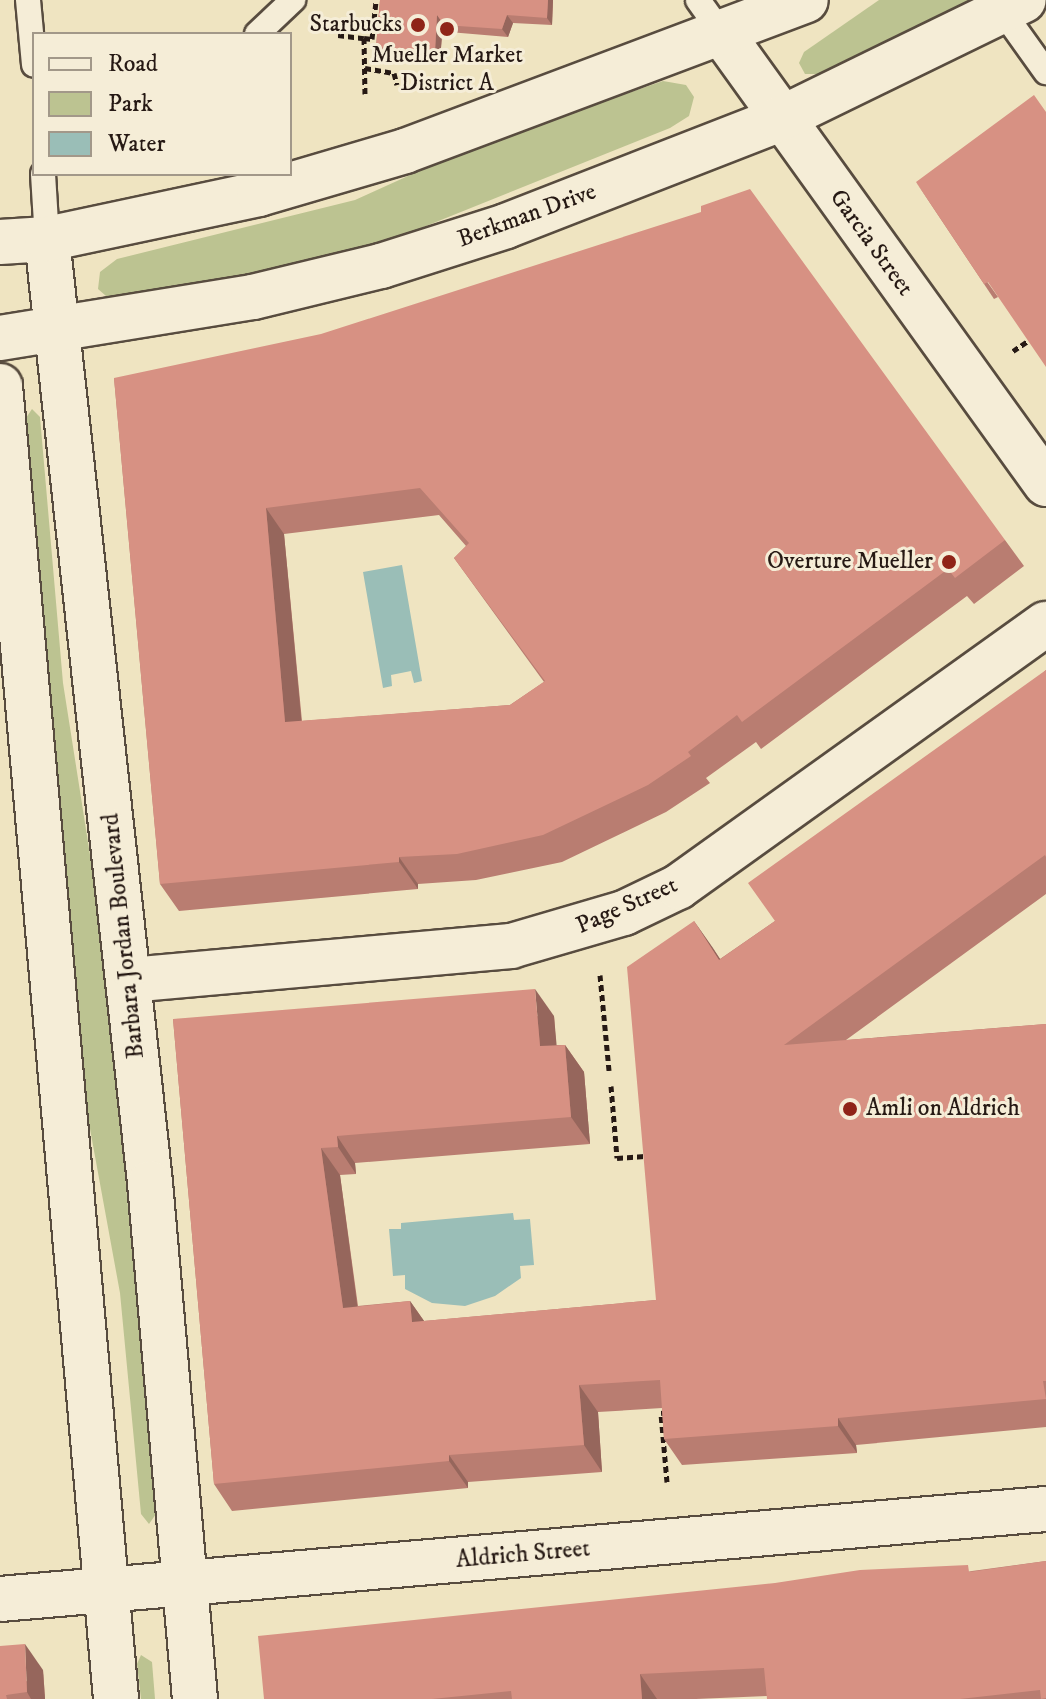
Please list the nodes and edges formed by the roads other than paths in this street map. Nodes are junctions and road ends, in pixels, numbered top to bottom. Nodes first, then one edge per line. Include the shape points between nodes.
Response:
1 (28, 0) edge
2 (293, 0) edge
3 (698, 0) edge
4 (806, 0) edge
5 (1014, 6) edge
6 (259, 32) edge
7 (723, 35) junction
8 (32, 43) edge
9 (1046, 72) edge
10 (780, 119) junction
11 (43, 176) edge
12 (47, 239) junction
13 (0, 242) edge
14 (59, 330) junction
15 (0, 338) edge
16 (0, 386) edge
17 (1046, 484) edge
18 (1046, 624) edge
19 (130, 980) junction
20 (1046, 1509) edge
21 (186, 1584) junction
22 (105, 1589) junction
23 (0, 1599) edge
24 (116, 1699) edge
25 (195, 1699) edge

1 - 8 lane
2 - 6 lane
3 - 7 lane, Garcia Street
4 - 7 street
5 - 9 lane
5 - 10 street, Berkman Drive
7 - 10 street, Garcia Street
7 - 12 street via 405,151 259,194
10 - 14 street, Berkman Drive via 506,226 381,266 157,317
10 - 17 street, Garcia Street
11 - 12 lane, Barbara Jordan Boulevard
12 - 13 street
12 - 14 street, Barbara Jordan Boulevard
14 - 15 street, Berkman Drive
14 - 19 street, Barbara Jordan Boulevard
16 - 22 street
18 - 19 street, Page Street via 678,887 624,913 511,946
19 - 21 street, Barbara Jordan Boulevard
20 - 21 street, Aldrich Street
21 - 22 street, Aldrich Street
21 - 25 street, Barbara Jordan Boulevard
22 - 23 street, Aldrich Street
22 - 24 street

